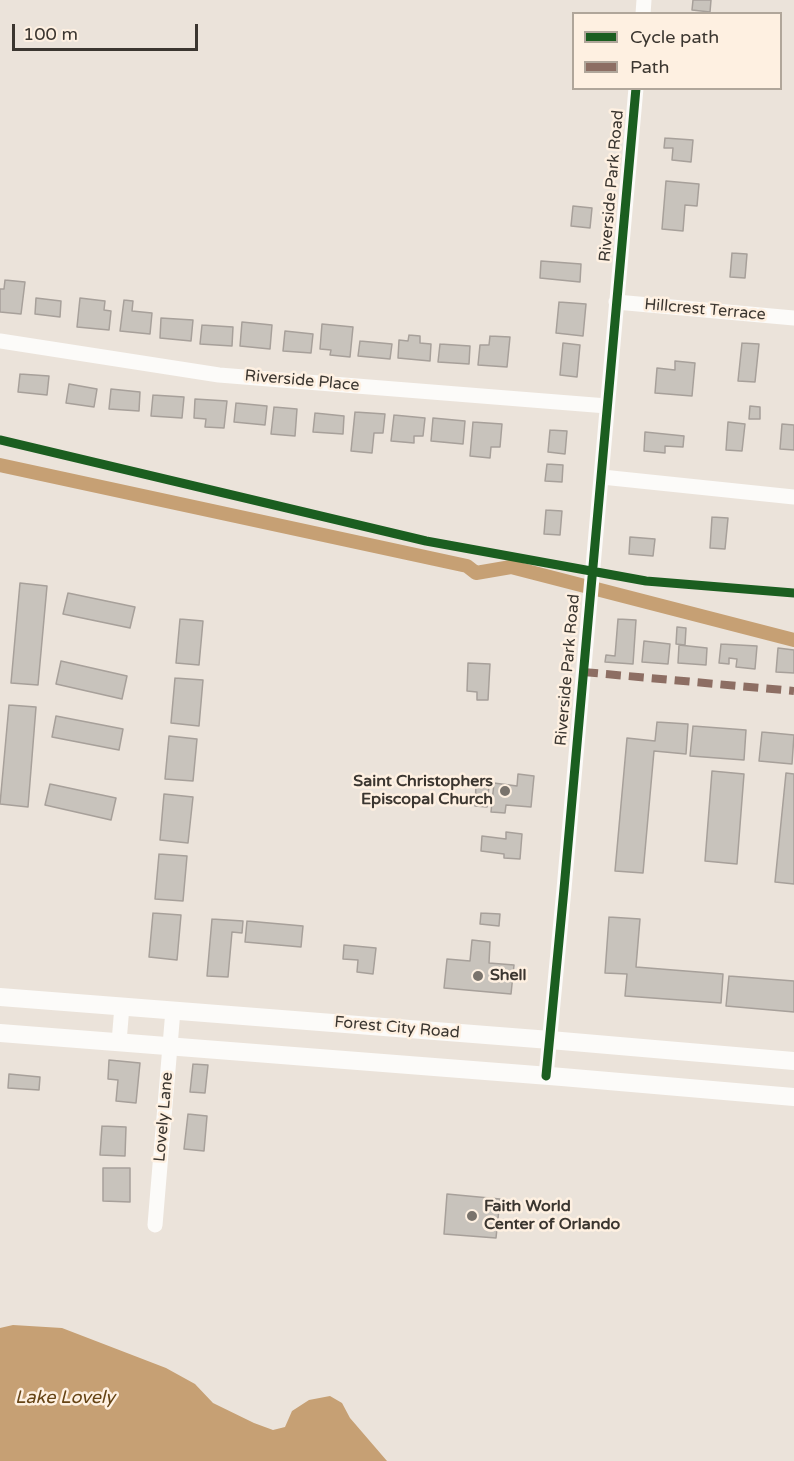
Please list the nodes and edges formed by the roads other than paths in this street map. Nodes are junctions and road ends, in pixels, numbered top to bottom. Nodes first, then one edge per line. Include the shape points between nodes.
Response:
1 (636, 90) edge
2 (616, 302) junction
3 (794, 318) edge
4 (0, 341) edge
5 (606, 406) junction
6 (602, 477) junction
7 (794, 497) edge
8 (0, 997) edge
9 (122, 1006) junction
10 (173, 1010) junction
11 (0, 1033) edge
12 (550, 1040) junction
13 (119, 1042) junction
14 (171, 1046) junction
15 (794, 1061) edge
16 (546, 1076) junction
17 (794, 1097) edge
18 (154, 1225) dead end

1 - 2 street, Riverside Park Road
2 - 3 street, Hillcrest Terrace
2 - 5 street, Riverside Park Road
4 - 5 street, Riverside Place via 219,375
5 - 6 street, Riverside Park Road
6 - 7 street
6 - 12 street, Riverside Park Road
8 - 9 main road, Forest City Road
9 - 10 main road, Forest City Road
9 - 13 street
10 - 12 main road, Forest City Road
10 - 14 street, Lovely Lane
11 - 13 main road
12 - 15 main road, Forest City Road
12 - 16 street, Riverside Park Road
13 - 14 main road
14 - 16 main road
14 - 18 street, Lovely Lane
16 - 17 main road

